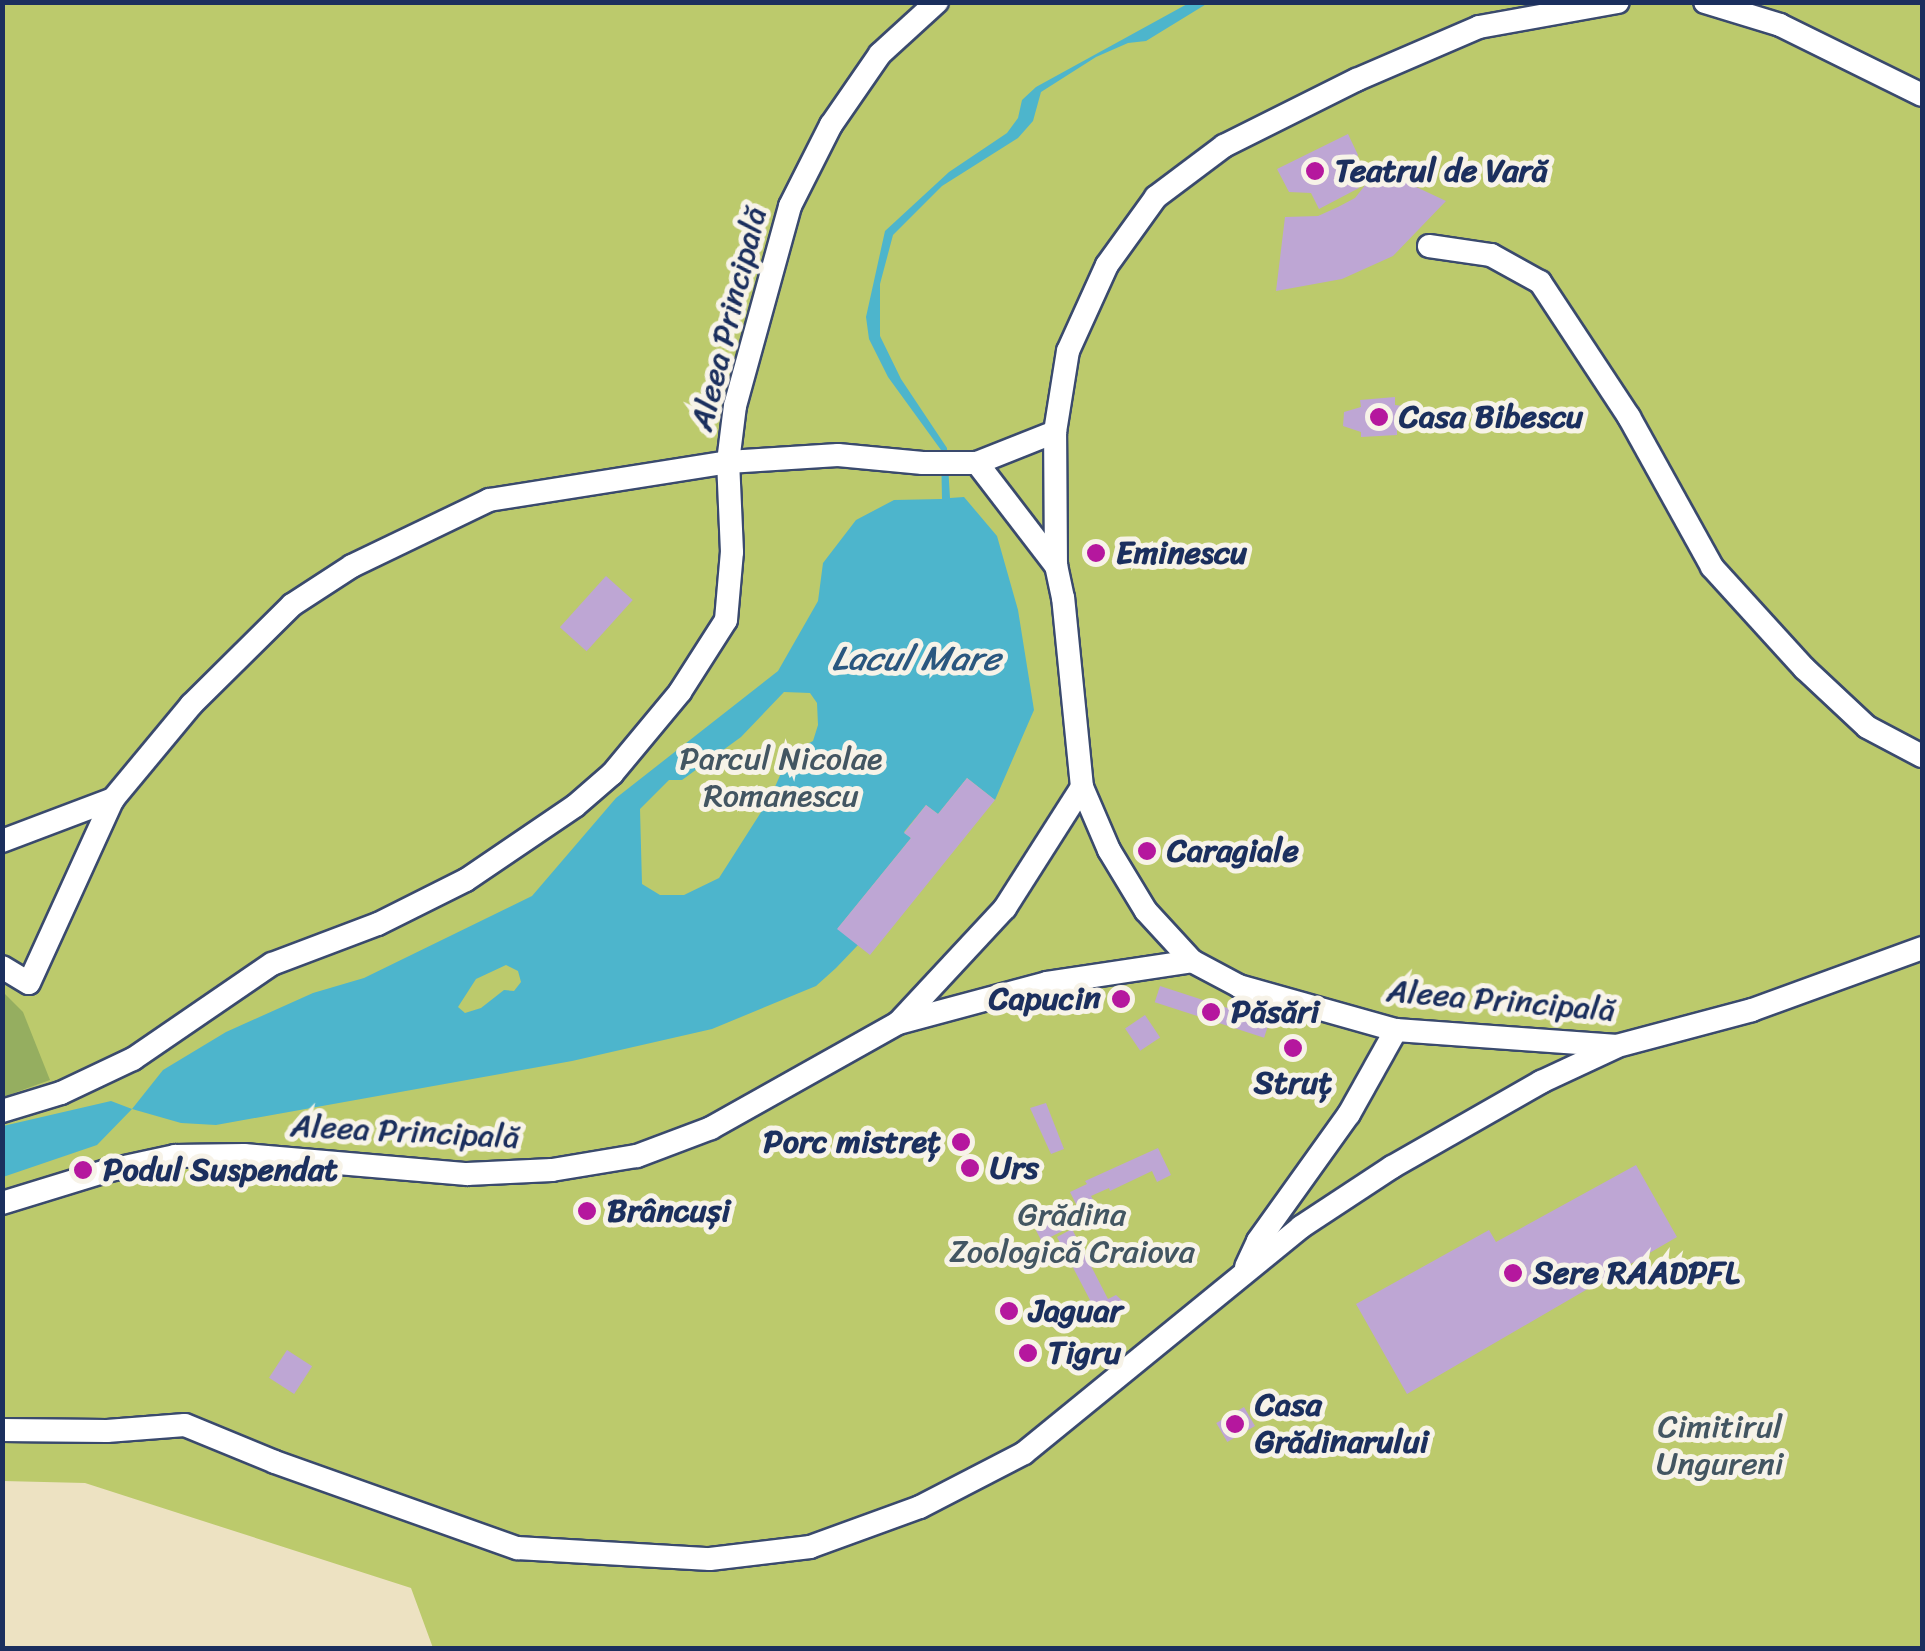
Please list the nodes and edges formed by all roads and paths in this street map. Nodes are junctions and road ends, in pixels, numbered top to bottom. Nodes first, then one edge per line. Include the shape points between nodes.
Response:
1 (937, 2) edge
2 (1618, 2) edge
3 (1704, 2) edge
4 (1922, 95) edge
5 (1429, 246) dead end
6 (1055, 432) junction
7 (728, 462) junction
8 (977, 462) junction
9 (1056, 566) junction
10 (1922, 756) edge
11 (1082, 787) junction
12 (114, 799) junction
13 (2, 841) edge
14 (1922, 948) edge
15 (1192, 961) junction
16 (2, 967) edge
17 (898, 1023) junction
18 (1396, 1030) junction
19 (1617, 1046) junction
20 (2, 1110) edge
21 (2, 1203) edge
22 (1245, 1271) junction
23 (2, 1430) edge

1 - 7 street, Aleea Principală via 880,54 831,125 790,206 735,406
2 - 6 street via 1479,27 1224,146 1170,187 1107,265 1068,350
3 - 4 street via 1780,25
5 - 10 street via 1490,255 1540,282 1630,417 1712,567 1867,727
6 - 8 street
6 - 9 street
7 - 8 street via 838,456
7 - 12 street via 489,500 352,566 292,605 191,706
7 - 20 street, Aleea Principală via 732,552 726,620 680,692 612,774 466,880 378,924 272,964 133,1059 61,1093
8 - 9 street
9 - 11 street
11 - 15 street via 1108,850 1146,911
11 - 17 street, Aleea Principală via 1006,908
12 - 13 street
12 - 16 street via 29,983
14 - 19 street, Aleea Principală via 1752,1010
15 - 17 street, Aleea Principală via 1047,983
15 - 18 street, Aleea Principală via 1239,986
17 - 21 street, Aleea Principală via 711,1128 638,1156 467,1174 244,1155 175,1156
18 - 19 street, Aleea Principală
18 - 22 street via 1349,1114 1258,1240
19 - 22 street via 1392,1167
22 - 23 street via 1024,1452 920,1507 810,1547 710,1560 516,1548 186,1425

